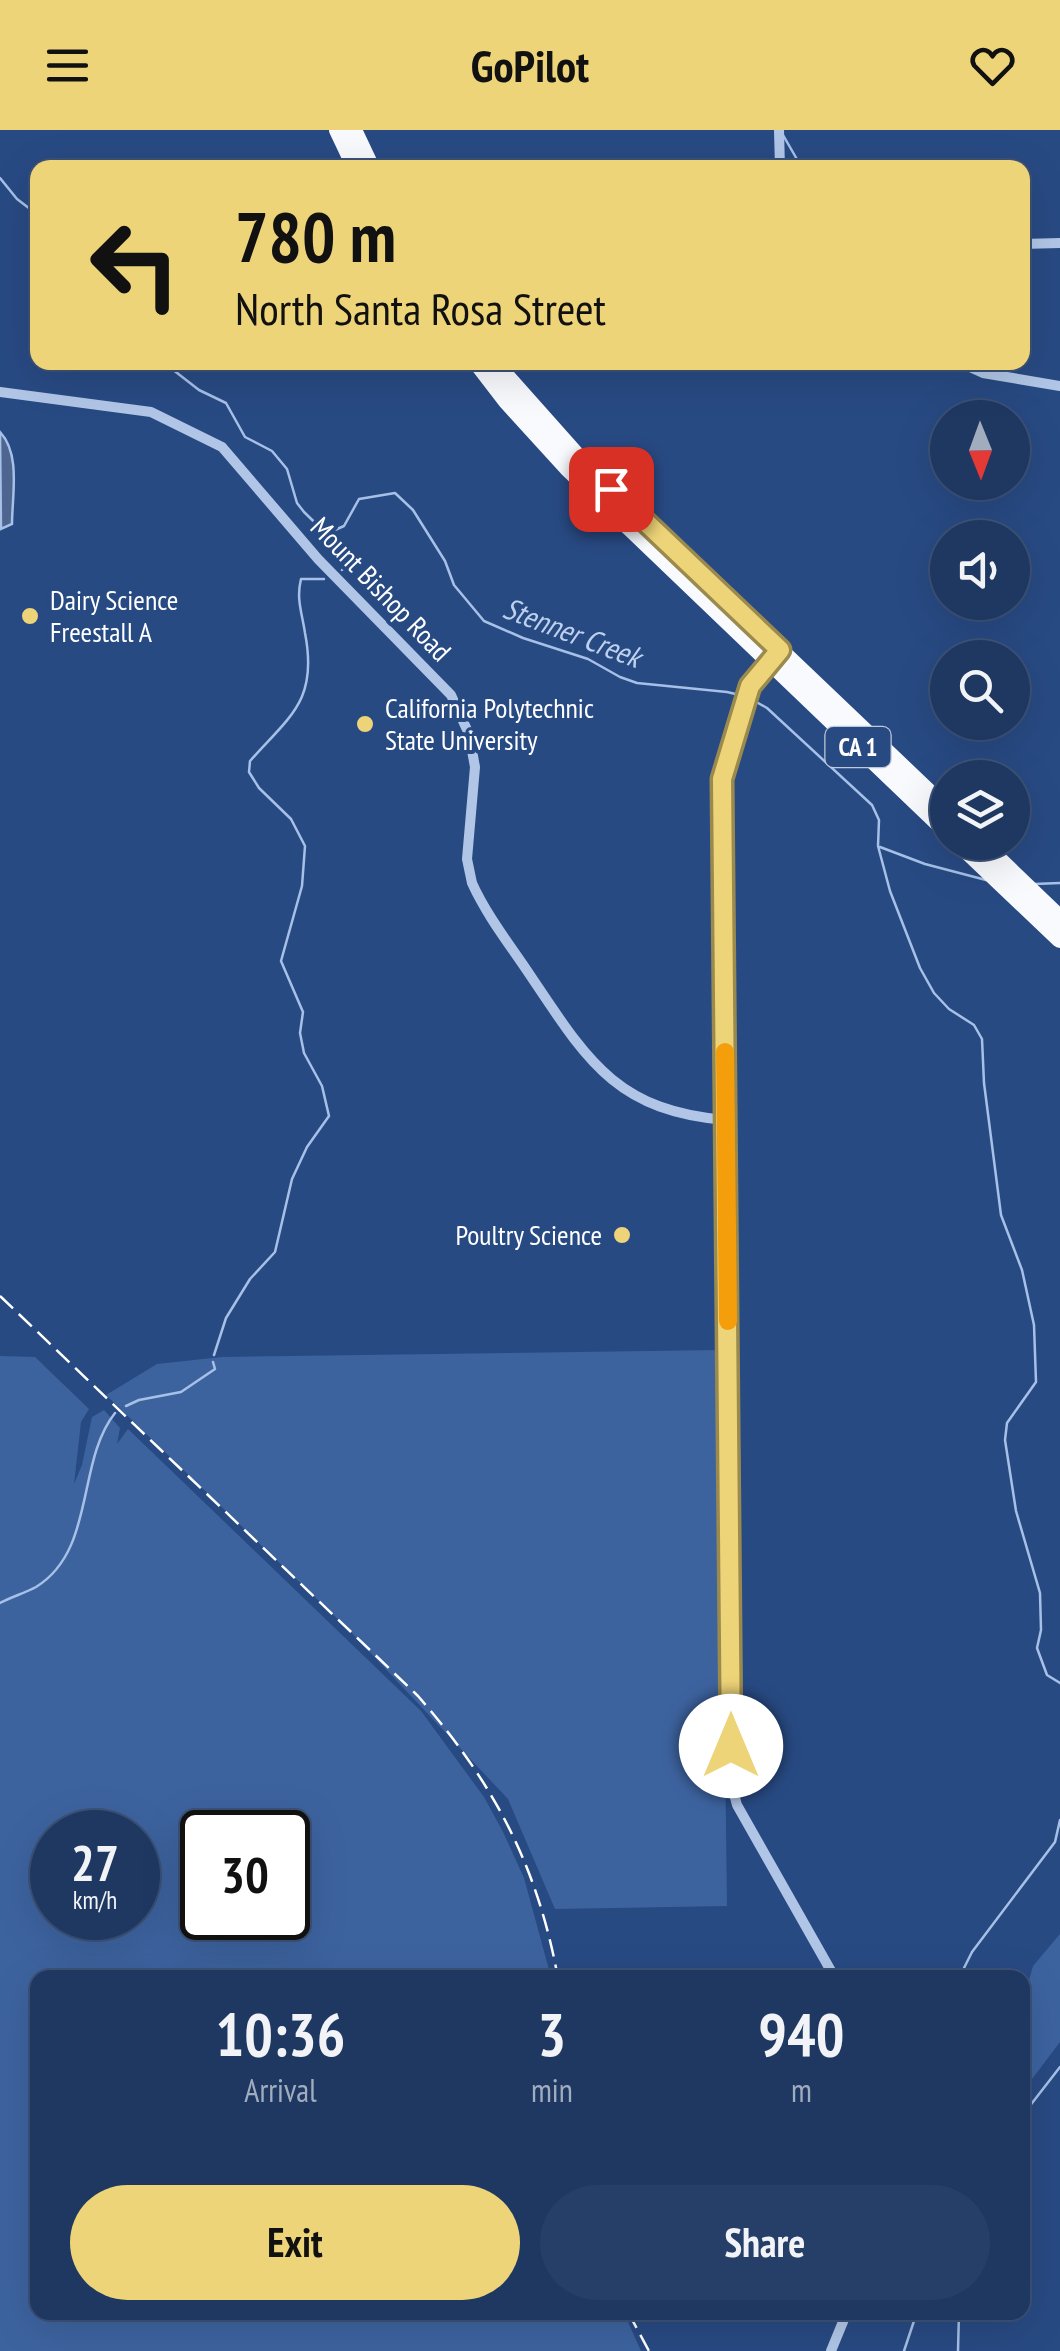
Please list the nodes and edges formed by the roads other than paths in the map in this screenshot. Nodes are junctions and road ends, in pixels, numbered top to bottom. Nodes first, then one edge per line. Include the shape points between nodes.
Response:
1 (338, 130) edge
2 (353, 130) edge
3 (779, 130) edge
4 (352, 160) edge
5 (366, 160) edge
6 (780, 160) edge
7 (1030, 244) edge
8 (1060, 244) edge
9 (484, 370) edge
10 (500, 370) edge
11 (976, 370) edge
12 (1060, 386) edge
13 (0, 392) edge
14 (775, 656) junction
15 (930, 795) edge
16 (930, 814) edge
17 (977, 860) edge
18 (998, 860) edge
19 (1060, 920) edge
20 (1060, 940) edge
21 (726, 1120) junction
22 (830, 1970) edge
23 (844, 2320) edge
24 (831, 2351) edge

1 - 4 highway
2 - 5 highway
3 - 6 street
7 - 8 street
9 - 14 highway, CA 1 via 549,448
10 - 14 highway, CA 1
11 - 12 street
13 - 21 street, Mount Bishop Road via 150,412 222,447 318,559 452,695 475,768 467,859 472,884 579,1048 616,1084 654,1106
14 - 15 highway, CA 1
14 - 16 highway, CA 1
14 - 21 street via 750,686 722,779
17 - 20 highway
18 - 19 highway
21 - 22 street via 731,1783 737,1805
23 - 24 street

